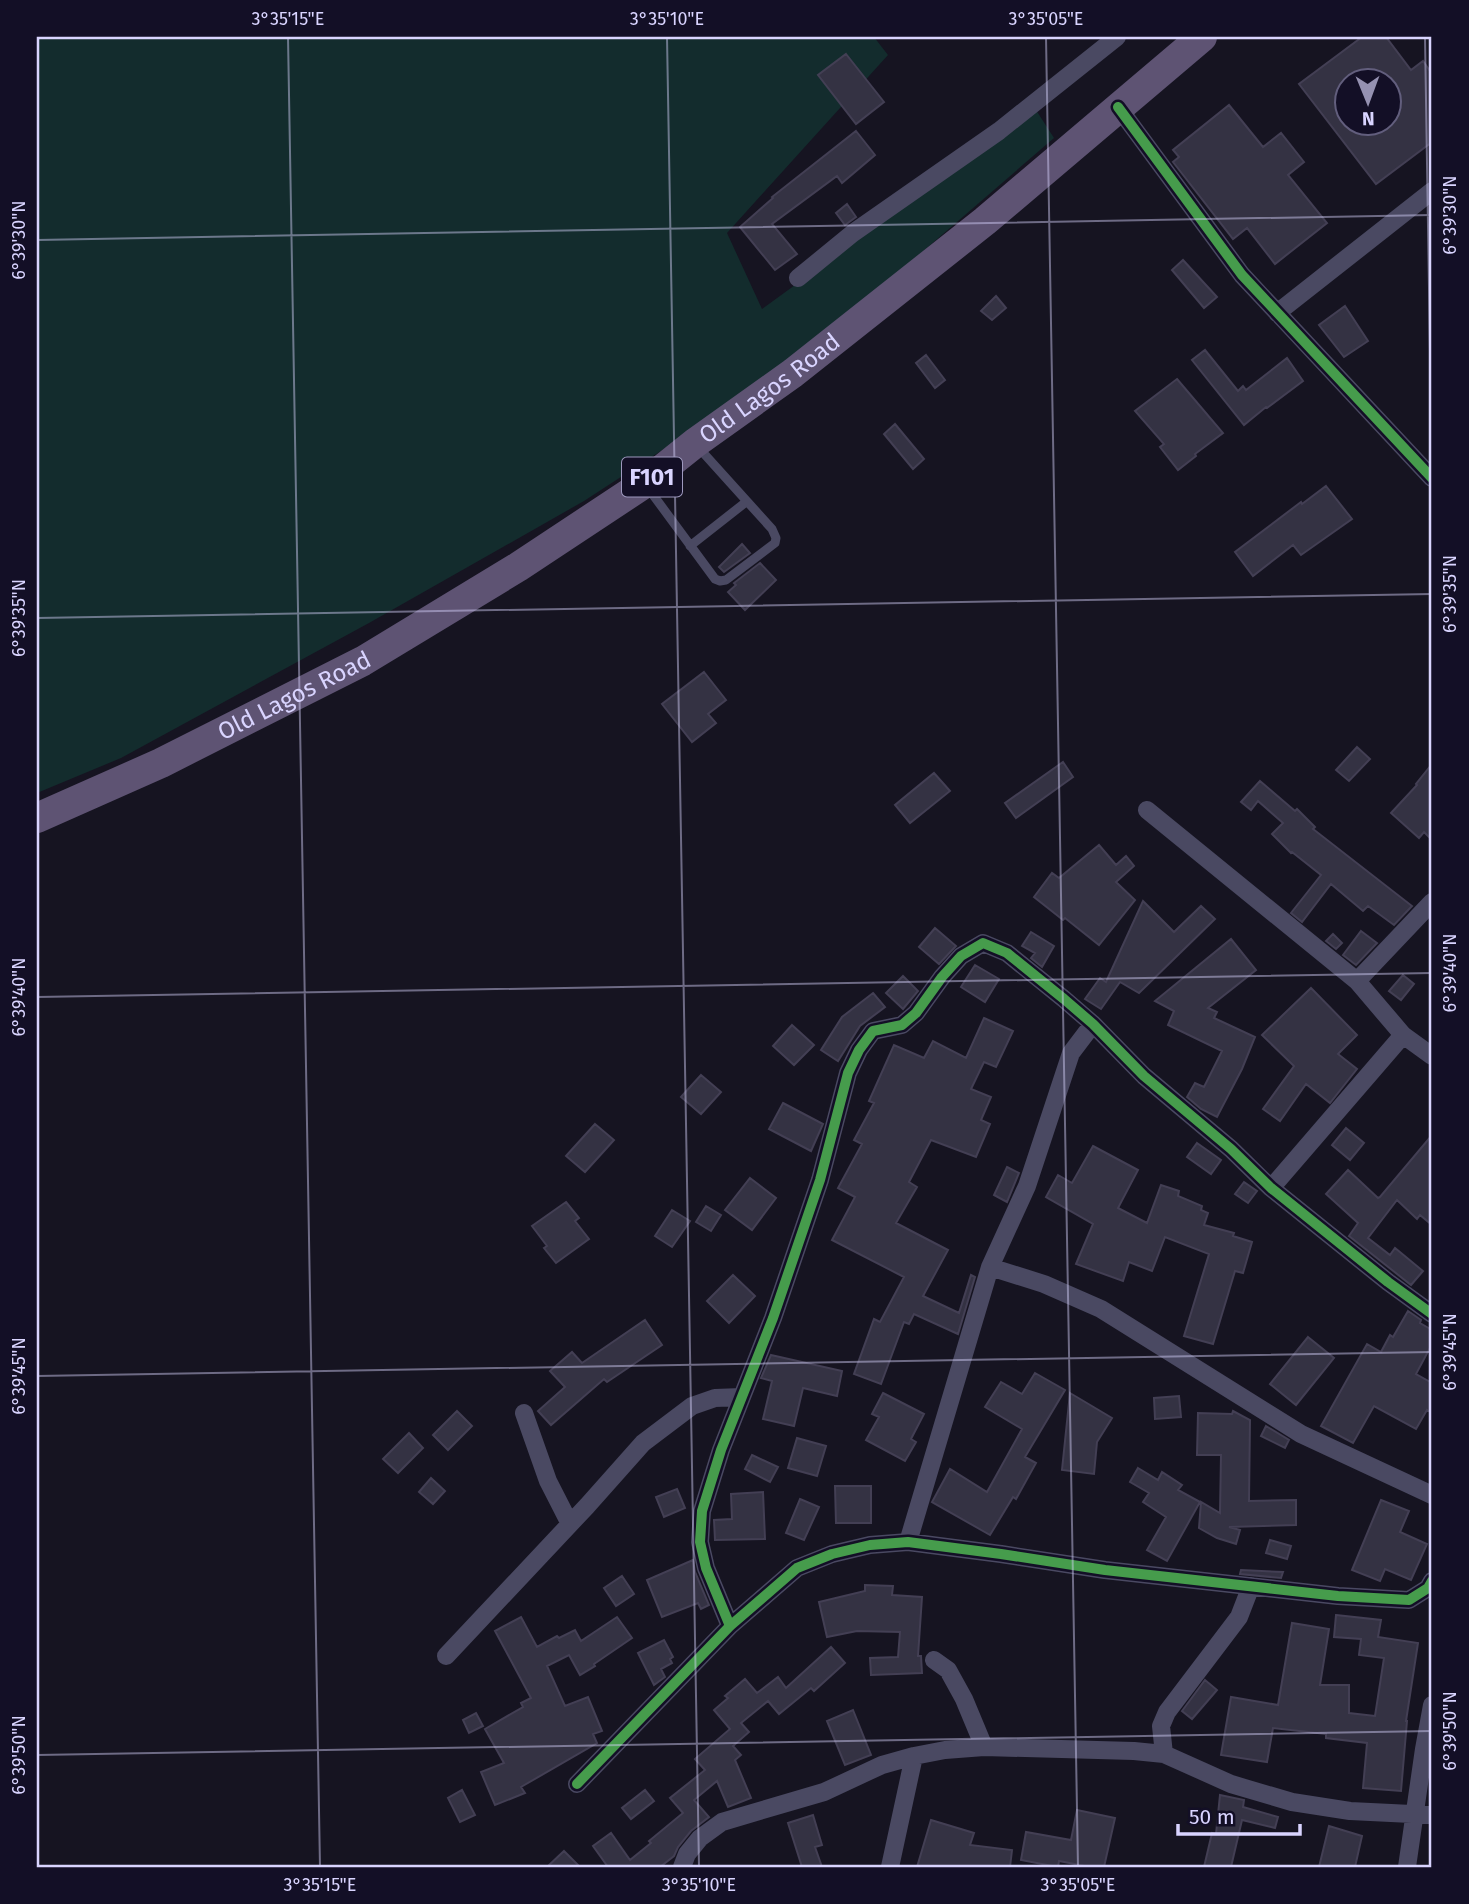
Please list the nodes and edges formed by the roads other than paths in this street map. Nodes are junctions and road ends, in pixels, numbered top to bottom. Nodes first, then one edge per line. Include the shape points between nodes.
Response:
1 (1117, 37) edge
2 (1202, 37) edge
3 (1118, 107) junction
4 (1432, 191) edge
5 (799, 278) dead end
6 (1277, 313) junction
7 (695, 443) junction
8 (1432, 478) edge
9 (645, 483) junction
10 (747, 502) junction
11 (690, 546) junction
12 (1147, 810) dead end
13 (37, 818) edge
14 (1432, 902) edge
15 (1357, 981) junction
16 (1093, 1024) junction
17 (1403, 1035) junction
18 (1432, 1056) edge
19 (1271, 1188) junction
20 (990, 1267) junction
21 (1432, 1314) edge
22 (742, 1397) junction
23 (524, 1413) dead end
24 (1432, 1494) edge
25 (570, 1524) junction
26 (908, 1542) junction
27 (1432, 1581) edge
28 (1251, 1586) junction
29 (730, 1626) junction
30 (446, 1656) dead end
31 (934, 1660) dead end
32 (1432, 1705) edge
33 (984, 1747) junction
34 (1164, 1754) junction
35 (914, 1756) junction
36 (577, 1784) dead end
37 (1423, 1814) edge
38 (682, 1867) edge
39 (890, 1867) edge
40 (1408, 1867) edge

1 - 5 street via 999,131 853,233
2 - 3 main road, Old Lagos Road / F101
3 - 6 street via 1228,258
3 - 7 main road, Old Lagos Road / F101 via 893,295
4 - 6 street
6 - 8 street
7 - 9 main road, Old Lagos Road / F101
7 - 10 lane
9 - 11 lane
9 - 13 main road, Old Lagos Road / F101 via 363,661 161,763
10 - 11 lane
10 - 11 lane via 772,529 775,543 720,581 711,576
12 - 15 street
14 - 15 street
15 - 17 street
16 - 19 street via 1144,1076
16 - 20 street via 1071,1053 1027,1186
16 - 22 street via 1007,953 983,943 961,956 902,1025 873,1031 848,1073 820,1180
17 - 18 street
17 - 19 street
19 - 21 street
20 - 24 street via 1101,1309 1301,1434
20 - 26 street
22 - 25 street via 716,1398 692,1406 643,1443
22 - 29 street via 702,1511 700,1542
23 - 25 street via 548,1481
25 - 30 street
26 - 28 street
26 - 29 street via 870,1545 797,1568
27 - 28 street via 1409,1600
28 - 34 street via 1239,1617 1167,1712 1161,1726
29 - 36 street
31 - 33 street via 948,1670
32 - 37 street
33 - 34 street
33 - 35 street
34 - 37 street via 1231,1784 1292,1802 1350,1811
35 - 38 street via 882,1765 824,1792 722,1822 700,1838
35 - 39 street
37 - 40 street

